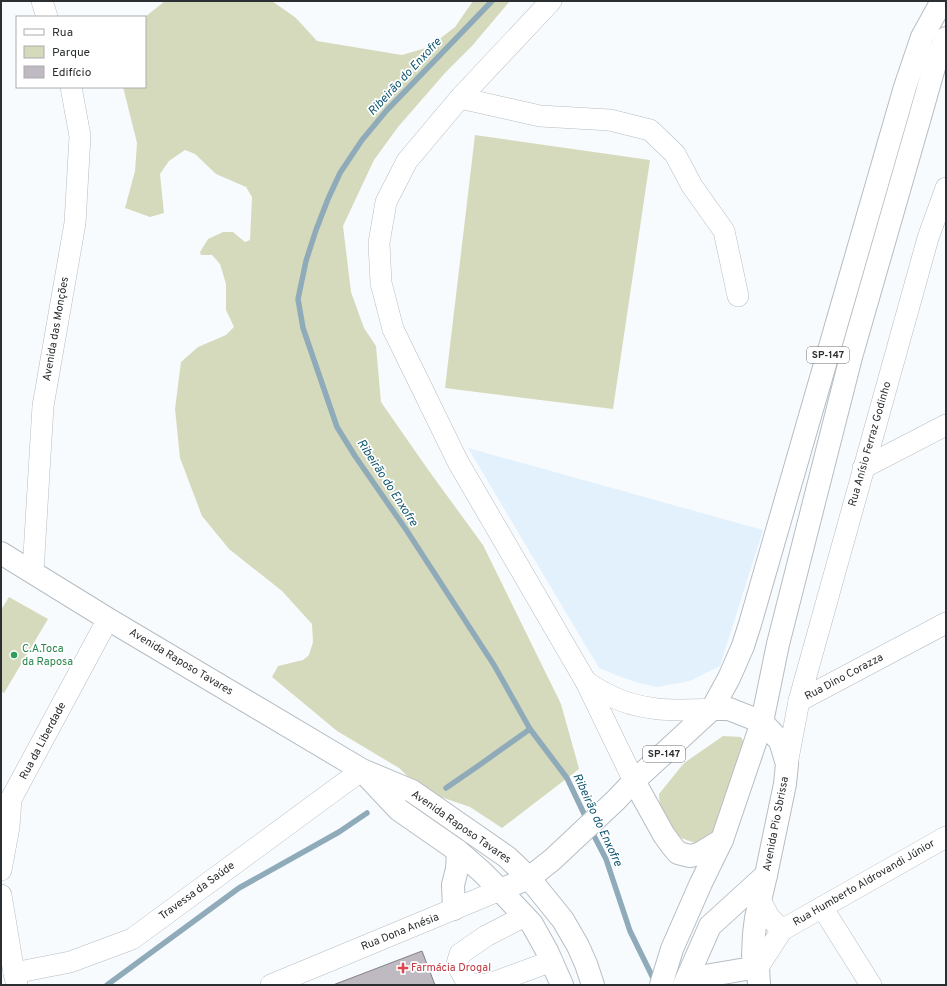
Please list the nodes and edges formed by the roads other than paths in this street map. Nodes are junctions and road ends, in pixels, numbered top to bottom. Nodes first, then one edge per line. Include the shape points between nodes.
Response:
1 (42, 1) edge
2 (551, 1) edge
3 (942, 1) edge
4 (47, 16) edge
5 (946, 38) edge
6 (71, 88) edge
7 (460, 98) junction
8 (946, 188) edge
9 (738, 296) dead end
10 (946, 425) edge
11 (863, 468) junction
12 (1, 553) edge
13 (33, 572) junction
14 (108, 619) junction
15 (946, 623) edge
16 (586, 682) junction
17 (799, 701) junction
18 (712, 709) junction
19 (762, 722) junction
20 (787, 764) junction
21 (362, 770) junction
22 (634, 782) junction
23 (6, 798) edge
24 (946, 837) edge
25 (722, 840) junction
26 (458, 851) junction
27 (1, 870) edge
28 (766, 875) junction
29 (529, 878) junction
30 (500, 890) junction
31 (1, 895) edge
32 (760, 900) junction
33 (822, 907) junction
34 (454, 909) junction
35 (524, 916) junction
36 (782, 930) junction
37 (552, 961) junction
38 (759, 976) edge
39 (16, 979) edge
40 (685, 982) edge
41 (271, 985) edge
42 (478, 985) edge
43 (562, 985) edge
44 (593, 985) edge
45 (661, 985) edge
46 (871, 985) edge

1 - 4 street
2 - 7 street
3 - 18 main road, SP-147 via 922,37 905,87 743,646
5 - 19 main road, SP-147 via 920,117 851,357 778,644
6 - 13 street, Avenida das Monções via 80,136 75,223 43,406
7 - 9 street via 540,116 610,120 650,130 675,154 692,186 724,230
7 - 16 street via 407,161 386,202 379,243 381,283 393,329 458,462
8 - 11 street, Rua Anísio Ferraz Godinho via 928,238
10 - 11 street
11 - 17 street, Rua Anísio Ferraz Godinho
12 - 13 main road, Avenida Raposo Tavares
13 - 14 main road, Avenida Raposo Tavares
14 - 21 main road, Avenida Raposo Tavares
14 - 23 street, Rua da Liberdade
15 - 17 street, Rua Dino Corazza
16 - 18 street via 605,694 648,708 686,711
16 - 22 street
17 - 20 street, Rua Dino Corazza
18 - 19 main road, Avenida Pio Sbrissa via 729,709
18 - 22 main road, SP-147
19 - 20 main road, Avenida Pio Sbrissa via 780,741
19 - 25 main road
20 - 28 main road, Avenida Pio Sbrissa
21 - 26 main road, Avenida Raposo Tavares via 399,810
21 - 29 main road, Avenida Raposo Tavares via 412,791 507,857
21 - 39 street, Travessa da Saúde via 132,939
22 - 25 main road via 664,835 678,853 690,856 699,854
22 - 29 main road, SP-147 via 570,844
23 - 27 street, Rua da Liberdade via 9,827
24 - 33 street, Rua Humberto Aldrovandi Júnior
25 - 45 main road via 672,949
26 - 30 main road, Avenida Raposo Tavares
26 - 34 main road via 453,885
28 - 32 main road, Avenida Pio Sbrissa
28 - 40 main road via 710,926
29 - 30 main road, Rua Dona Anésia / SP-147
29 - 44 main road, Avenida Raposo Tavares via 563,920 584,958
30 - 34 street, Rua Dona Anésia
30 - 35 main road, Avenida Raposo Tavares
31 - 39 street
32 - 36 street via 768,917
32 - 38 main road, Avenida Pio Sbrissa via 753,955
33 - 36 street, Rua Humberto Aldrovandi Júnior
33 - 46 street
34 - 41 street, Rua Dona Anésia
35 - 37 main road, Avenida Raposo Tavares via 532,924
35 - 42 street via 486,936 460,954 457,964 466,981
36 - 38 street
37 - 42 street via 495,982
37 - 43 main road, Avenida Raposo Tavares
38 - 40 main road

